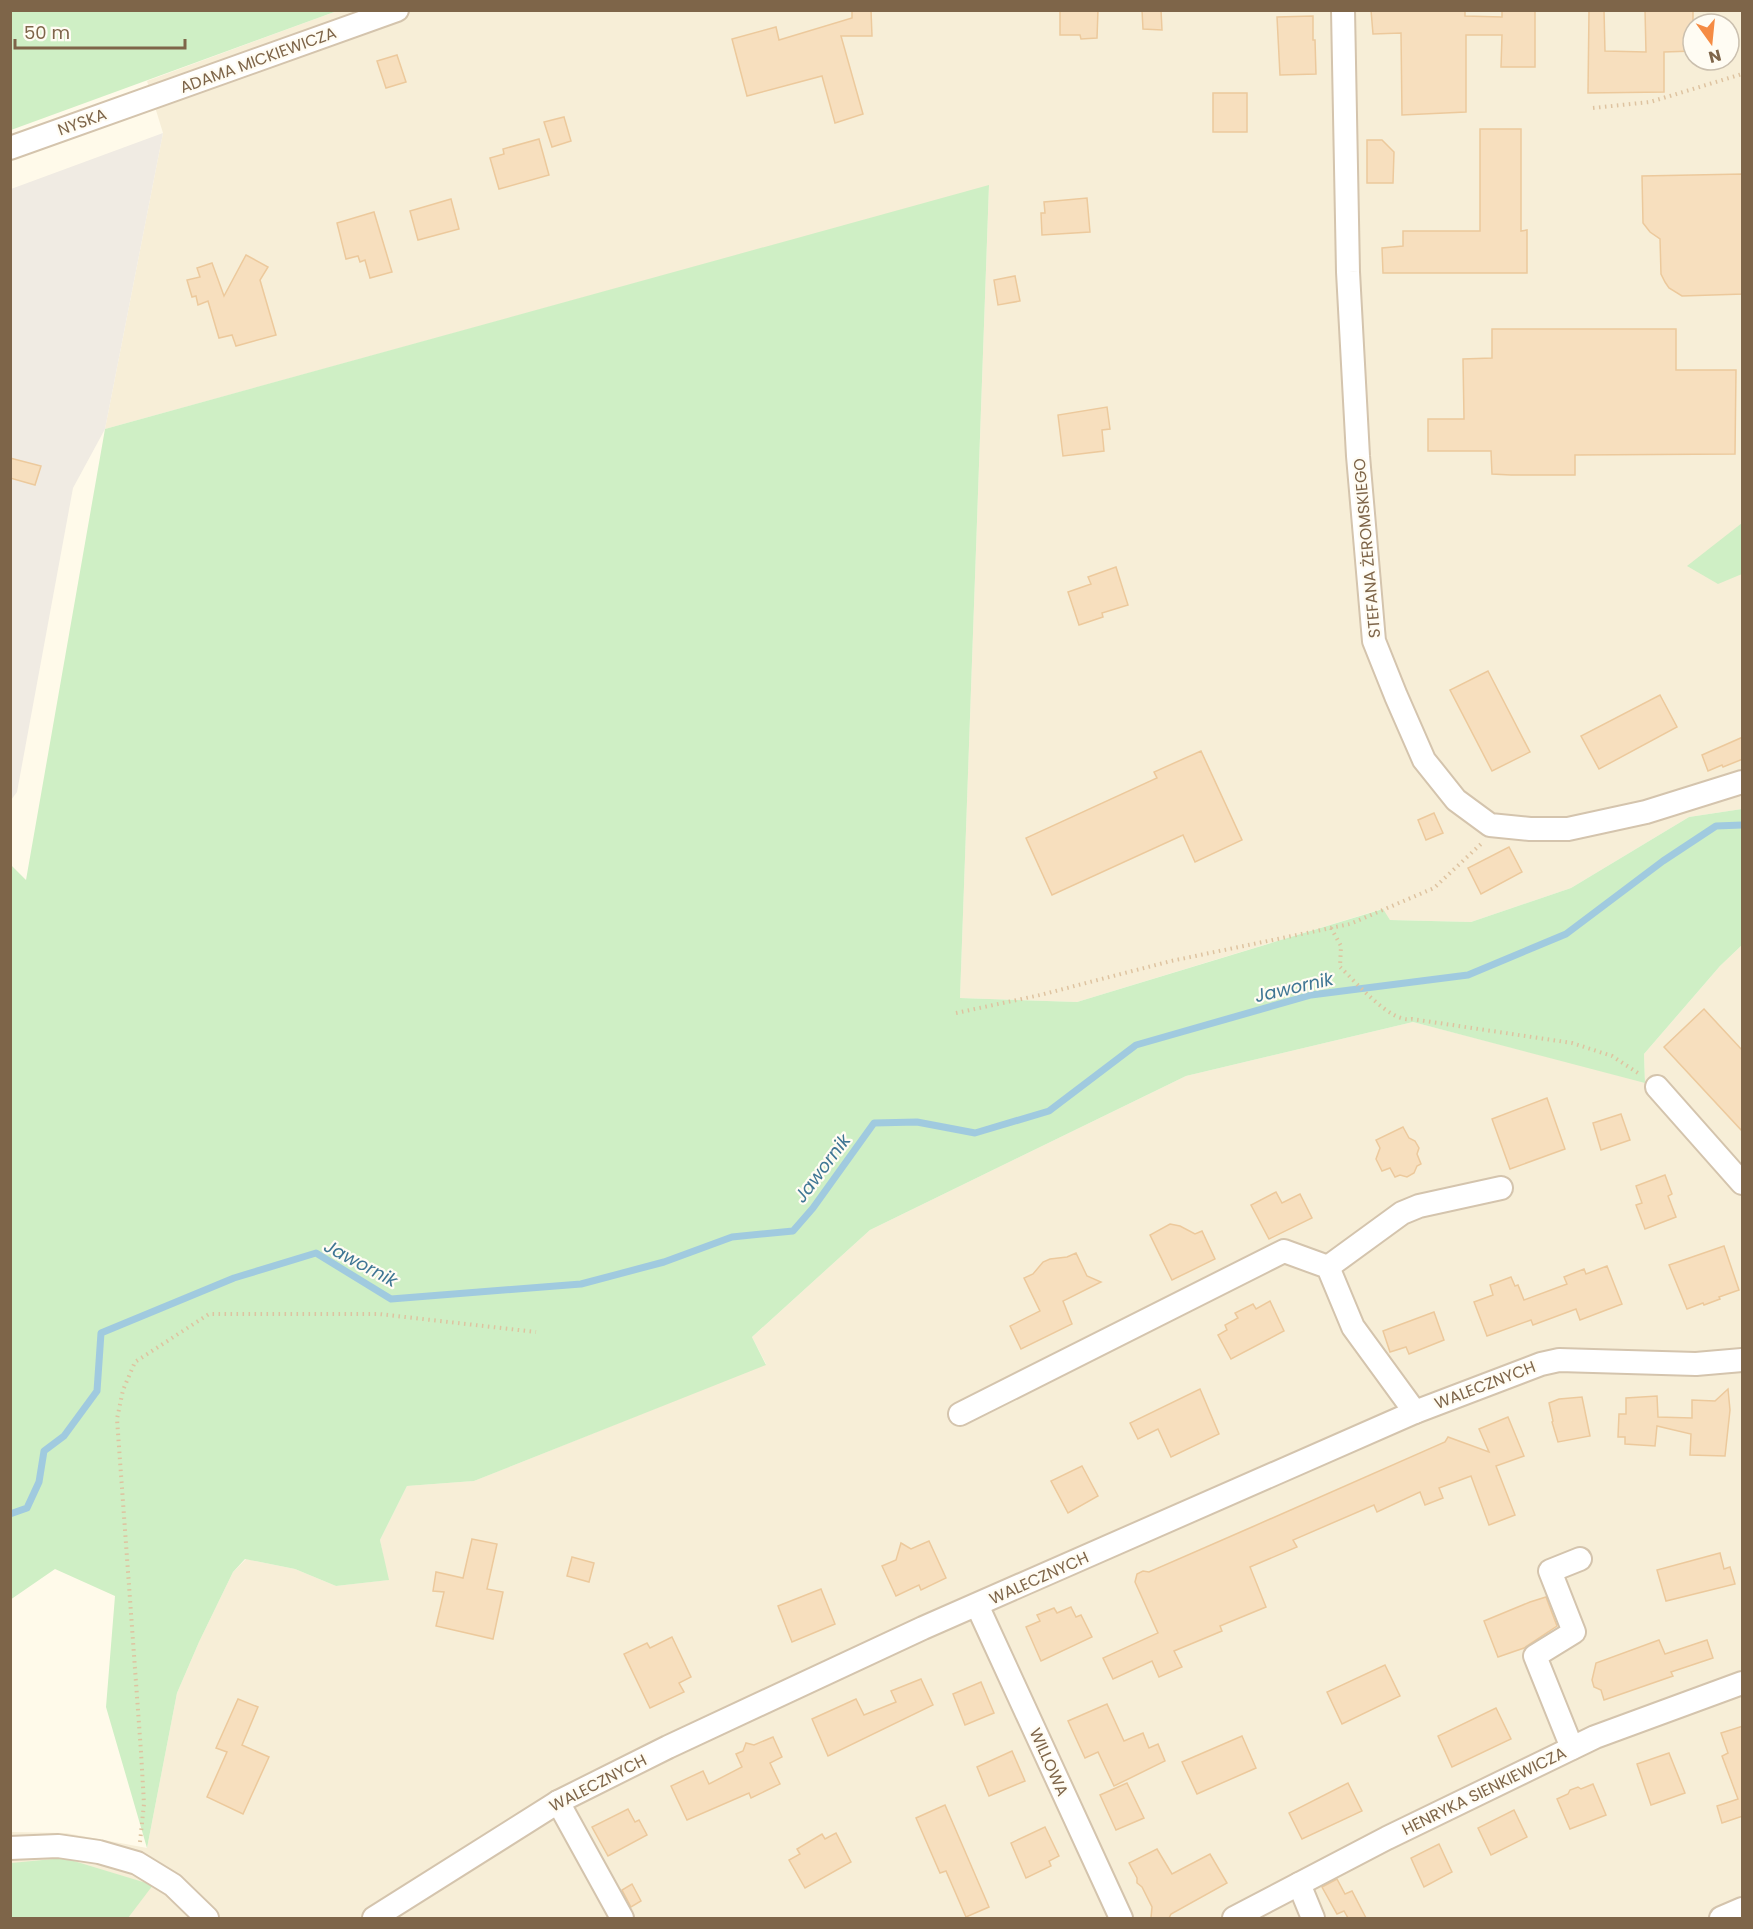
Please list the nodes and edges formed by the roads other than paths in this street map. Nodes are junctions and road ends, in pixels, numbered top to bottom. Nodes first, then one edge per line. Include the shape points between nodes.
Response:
1 (397, 10) edge
2 (1343, 10) edge
3 (153, 97) joint
4 (10, 148) edge
5 (1743, 782) edge
6 (1657, 1087) road end
7 (1743, 1183) edge
8 (1501, 1188) dead end
9 (1328, 1267) junction
10 (1743, 1360) edge
11 (1415, 1412) junction
12 (960, 1414) dead end
13 (1580, 1559) dead end
14 (977, 1605) junction
15 (1743, 1683) edge
16 (1572, 1748) junction
17 (558, 1802) junction
18 (10, 1848) edge
19 (1299, 1884) junction
20 (1743, 1909) edge
21 (207, 1918) edge
22 (374, 1918) edge
23 (622, 1918) edge
24 (1121, 1918) edge
25 (1234, 1918) edge
26 (1313, 1918) edge
27 (1721, 1918) edge

1 - 3 street, ADAMA MICKIEWICZA
2 - 5 street, STEFANA ŻEROMSKIEGO via 1348,273 1374,641 1425,760 1455,800 1490,825 1530,829 1568,829 1646,812
3 - 4 street, NYSKA
6 - 7 street
8 - 9 street via 1419,1206
9 - 11 street via 1353,1327
9 - 12 street via 1284,1251
10 - 11 street, WALECZNYCH via 1696,1364 1559,1360
11 - 14 street, WALECZNYCH
13 - 16 street via 1550,1571 1574,1632 1535,1656
14 - 17 street, WALECZNYCH
14 - 24 street, WILLOWA
15 - 16 street, HENRYKA SIENKIEWICZA
16 - 19 street, HENRYKA SIENKIEWICZA
17 - 22 street, WALECZNYCH
17 - 23 street
18 - 21 street via 58,1846 137,1863 173,1885
19 - 25 street, HENRYKA SIENKIEWICZA
19 - 26 street
20 - 27 street

